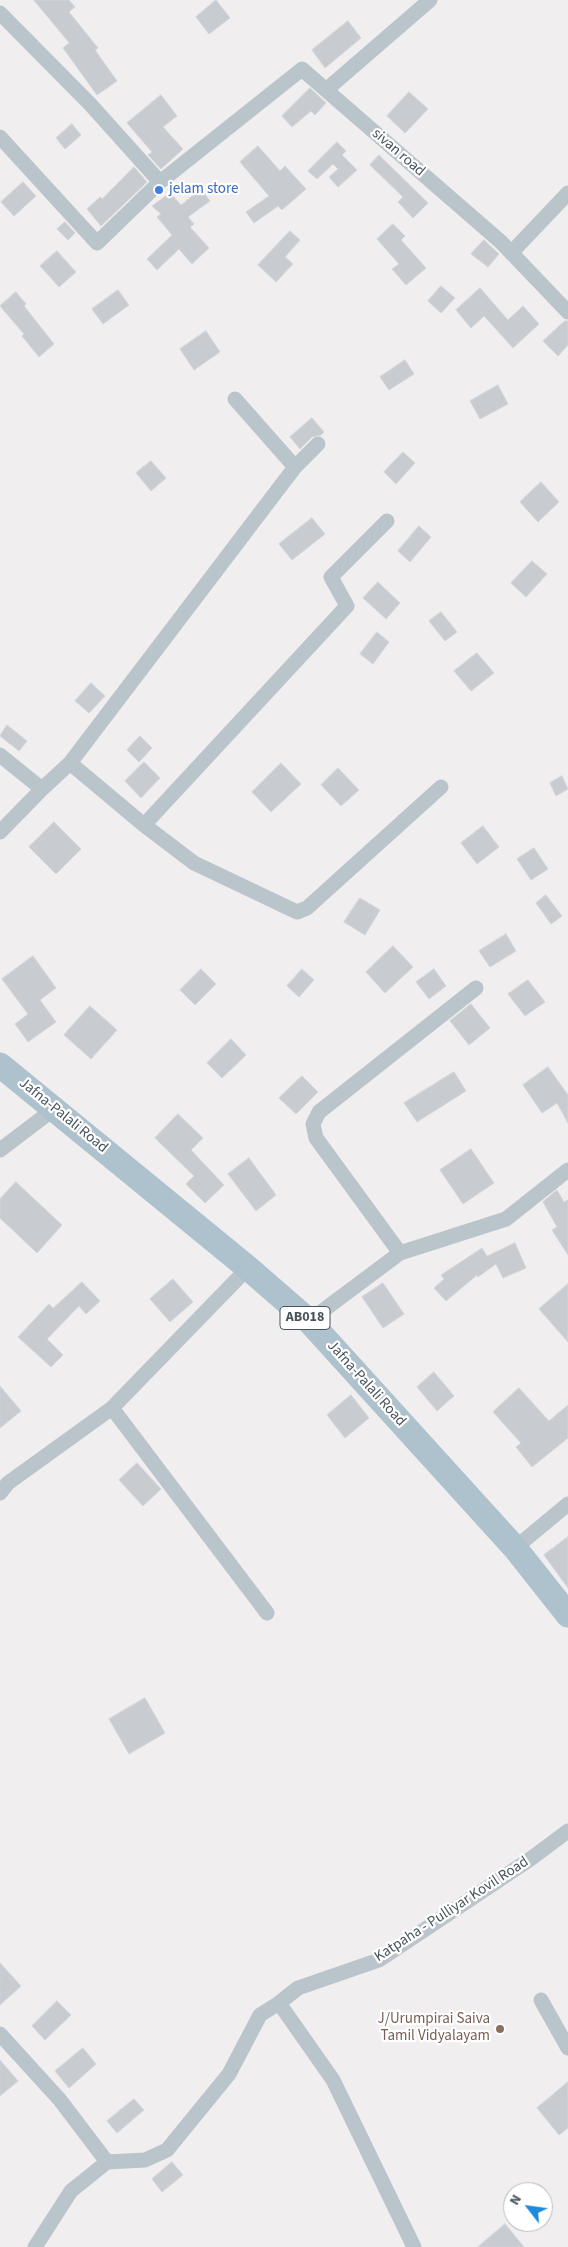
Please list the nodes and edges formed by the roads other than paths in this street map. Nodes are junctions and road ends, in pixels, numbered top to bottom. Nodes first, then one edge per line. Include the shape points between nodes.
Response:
1 (430, 0) edge
2 (0, 13) edge
3 (326, 90) junction
4 (0, 137) edge
5 (160, 182) junction
6 (568, 193) edge
7 (511, 253) junction
8 (568, 312) edge
9 (235, 399) dead end
10 (318, 444) dead end
11 (295, 467) junction
12 (387, 521) dead end
13 (0, 754) edge
14 (70, 763) junction
15 (442, 787) dead end
16 (42, 789) junction
17 (144, 825) junction
18 (0, 832) edge
19 (476, 988) dead end
20 (0, 1065) edge
21 (54, 1108) junction
22 (0, 1150) edge
23 (568, 1170) edge
24 (400, 1253) junction
25 (248, 1268) junction
26 (309, 1321) junction
27 (112, 1408) junction
28 (0, 1493) edge
29 (568, 1504) edge
30 (515, 1548) junction
31 (267, 1613) dead end
32 (568, 1615) edge
33 (568, 1831) edge
34 (540, 2000) dead end
35 (280, 2003) junction
36 (0, 2034) edge
37 (568, 2048) edge
38 (107, 2162) junction
39 (35, 2247) edge
40 (414, 2247) edge

1 - 3 street
2 - 5 street via 90,104
3 - 5 street, sivan road via 302,69
3 - 7 street, sivan road
4 - 5 street via 97,243
6 - 7 street
7 - 8 street, sivan road
9 - 11 street
10 - 11 street
11 - 14 street
12 - 17 street via 331,576 347,606
13 - 16 street
14 - 16 street
14 - 17 street
15 - 17 street via 307,908 297,912 194,863
16 - 18 street
19 - 24 street via 319,1112 313,1124 316,1138
20 - 21 main road, Jafna-Palali Road / AB018
21 - 22 street
21 - 25 main road, Jafna-Palali Road / AB018
23 - 24 street via 506,1219
24 - 26 street
25 - 26 main road, Jafna-Palali Road / AB018
25 - 27 street
26 - 30 main road, Jafna-Palali Road / AB018
27 - 28 street via 8,1483
27 - 31 street
29 - 30 street
30 - 32 main road, Jafna-Palali Road / AB018
33 - 35 street, Katpaha - Pulliyar Kovil Road via 379,1960 298,1988
34 - 37 street
35 - 38 street, Katpaha - Pulliyar Kovil Road via 260,2015 229,2074 167,2150 145,2160
35 - 40 street via 333,2080
36 - 38 street via 60,2100
38 - 39 street via 71,2191

